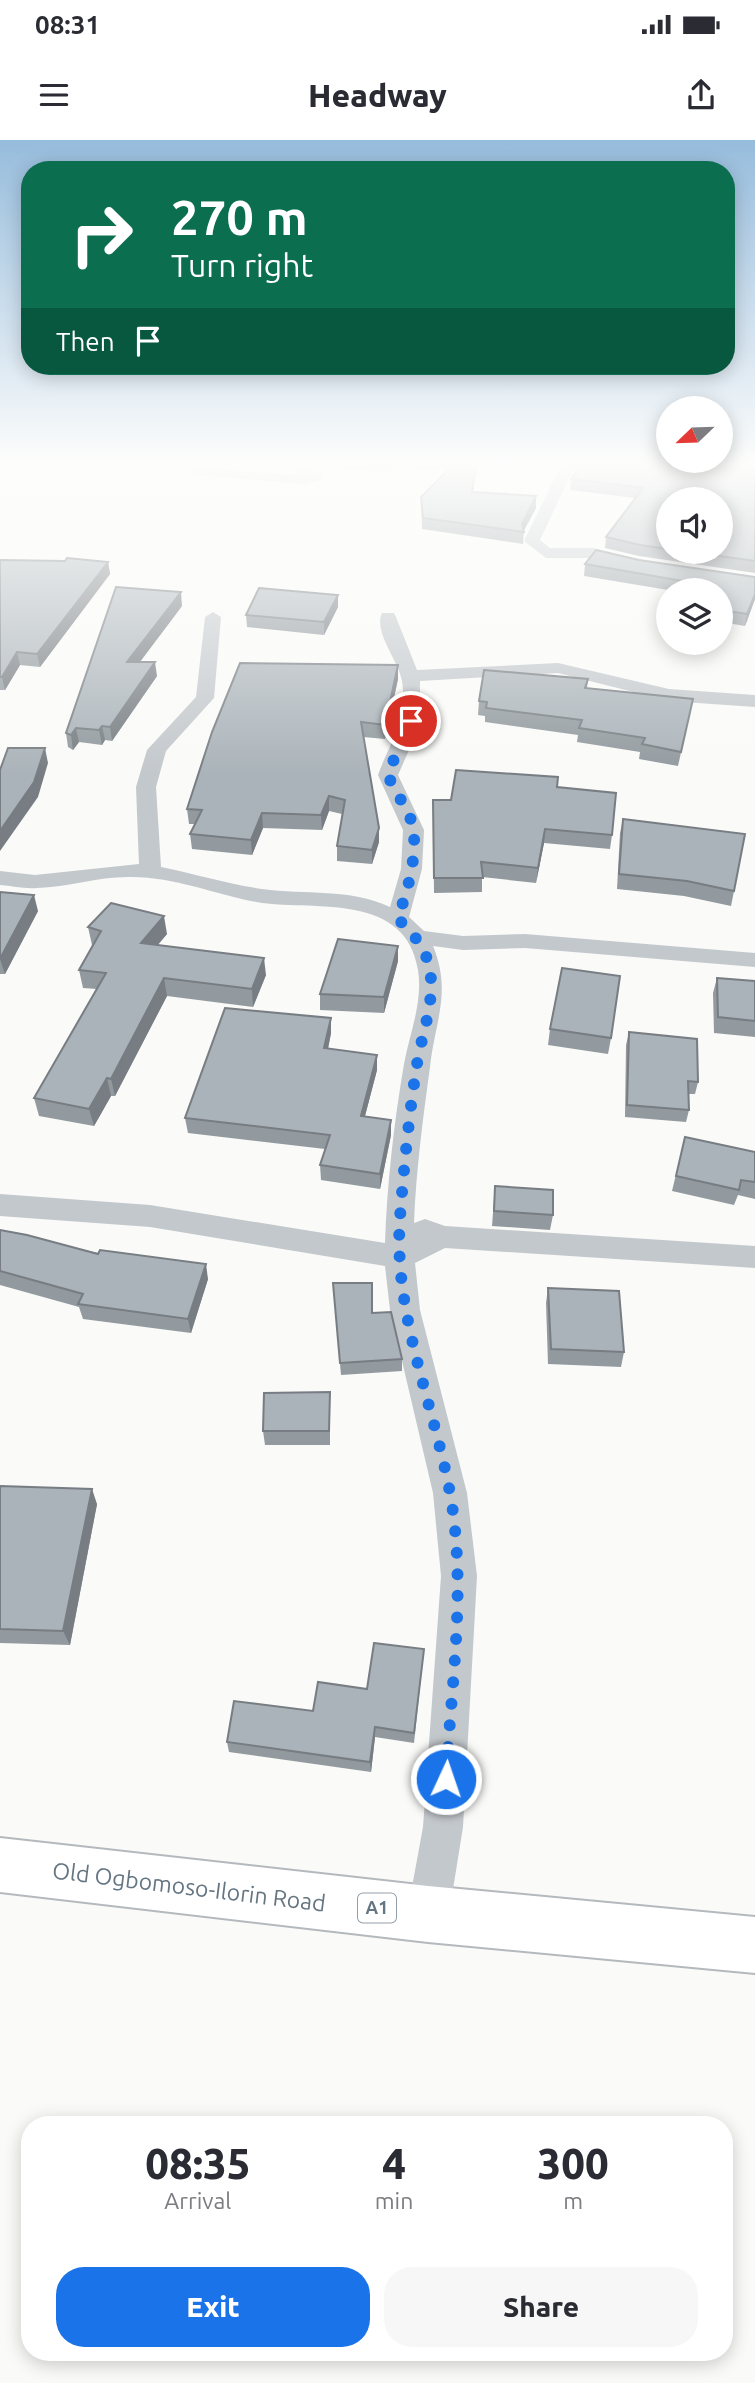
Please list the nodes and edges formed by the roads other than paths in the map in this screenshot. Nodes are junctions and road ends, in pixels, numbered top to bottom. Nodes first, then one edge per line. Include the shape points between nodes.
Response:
1 (213, 617) dead end
2 (388, 617) dead end
3 (410, 676) junction
4 (755, 701) edge
5 (152, 871) junction
6 (0, 878) edge
7 (407, 927) junction
8 (463, 943) junction
9 (755, 960) edge
10 (430, 968) junction
11 (0, 1205) edge
12 (400, 1219) junction
13 (442, 1237) junction
14 (399, 1257) junction
15 (755, 1257) edge
16 (0, 1866) edge
17 (428, 1914) junction
18 (755, 1945) edge

1 - 5 street via 205,698 157,750 146,787
2 - 3 street via 390,636 403,654
3 - 4 street via 558,668 669,695
3 - 7 street via 411,721 388,775 412,822
5 - 6 street via 35,882
5 - 7 street via 263,896 368,905
7 - 8 street
7 - 10 street
8 - 9 street via 525,941
8 - 10 street
10 - 12 street via 431,1002 417,1064
11 - 14 street via 150,1216
12 - 13 street
12 - 14 street
13 - 14 street
13 - 15 street
14 - 17 street via 405,1310 450,1493 458,1576 443,1827
16 - 17 highway, Old Ogbomoso-Ilorin Road / A1
17 - 18 highway, Old Ogbomoso-Ilorin Road / A1

